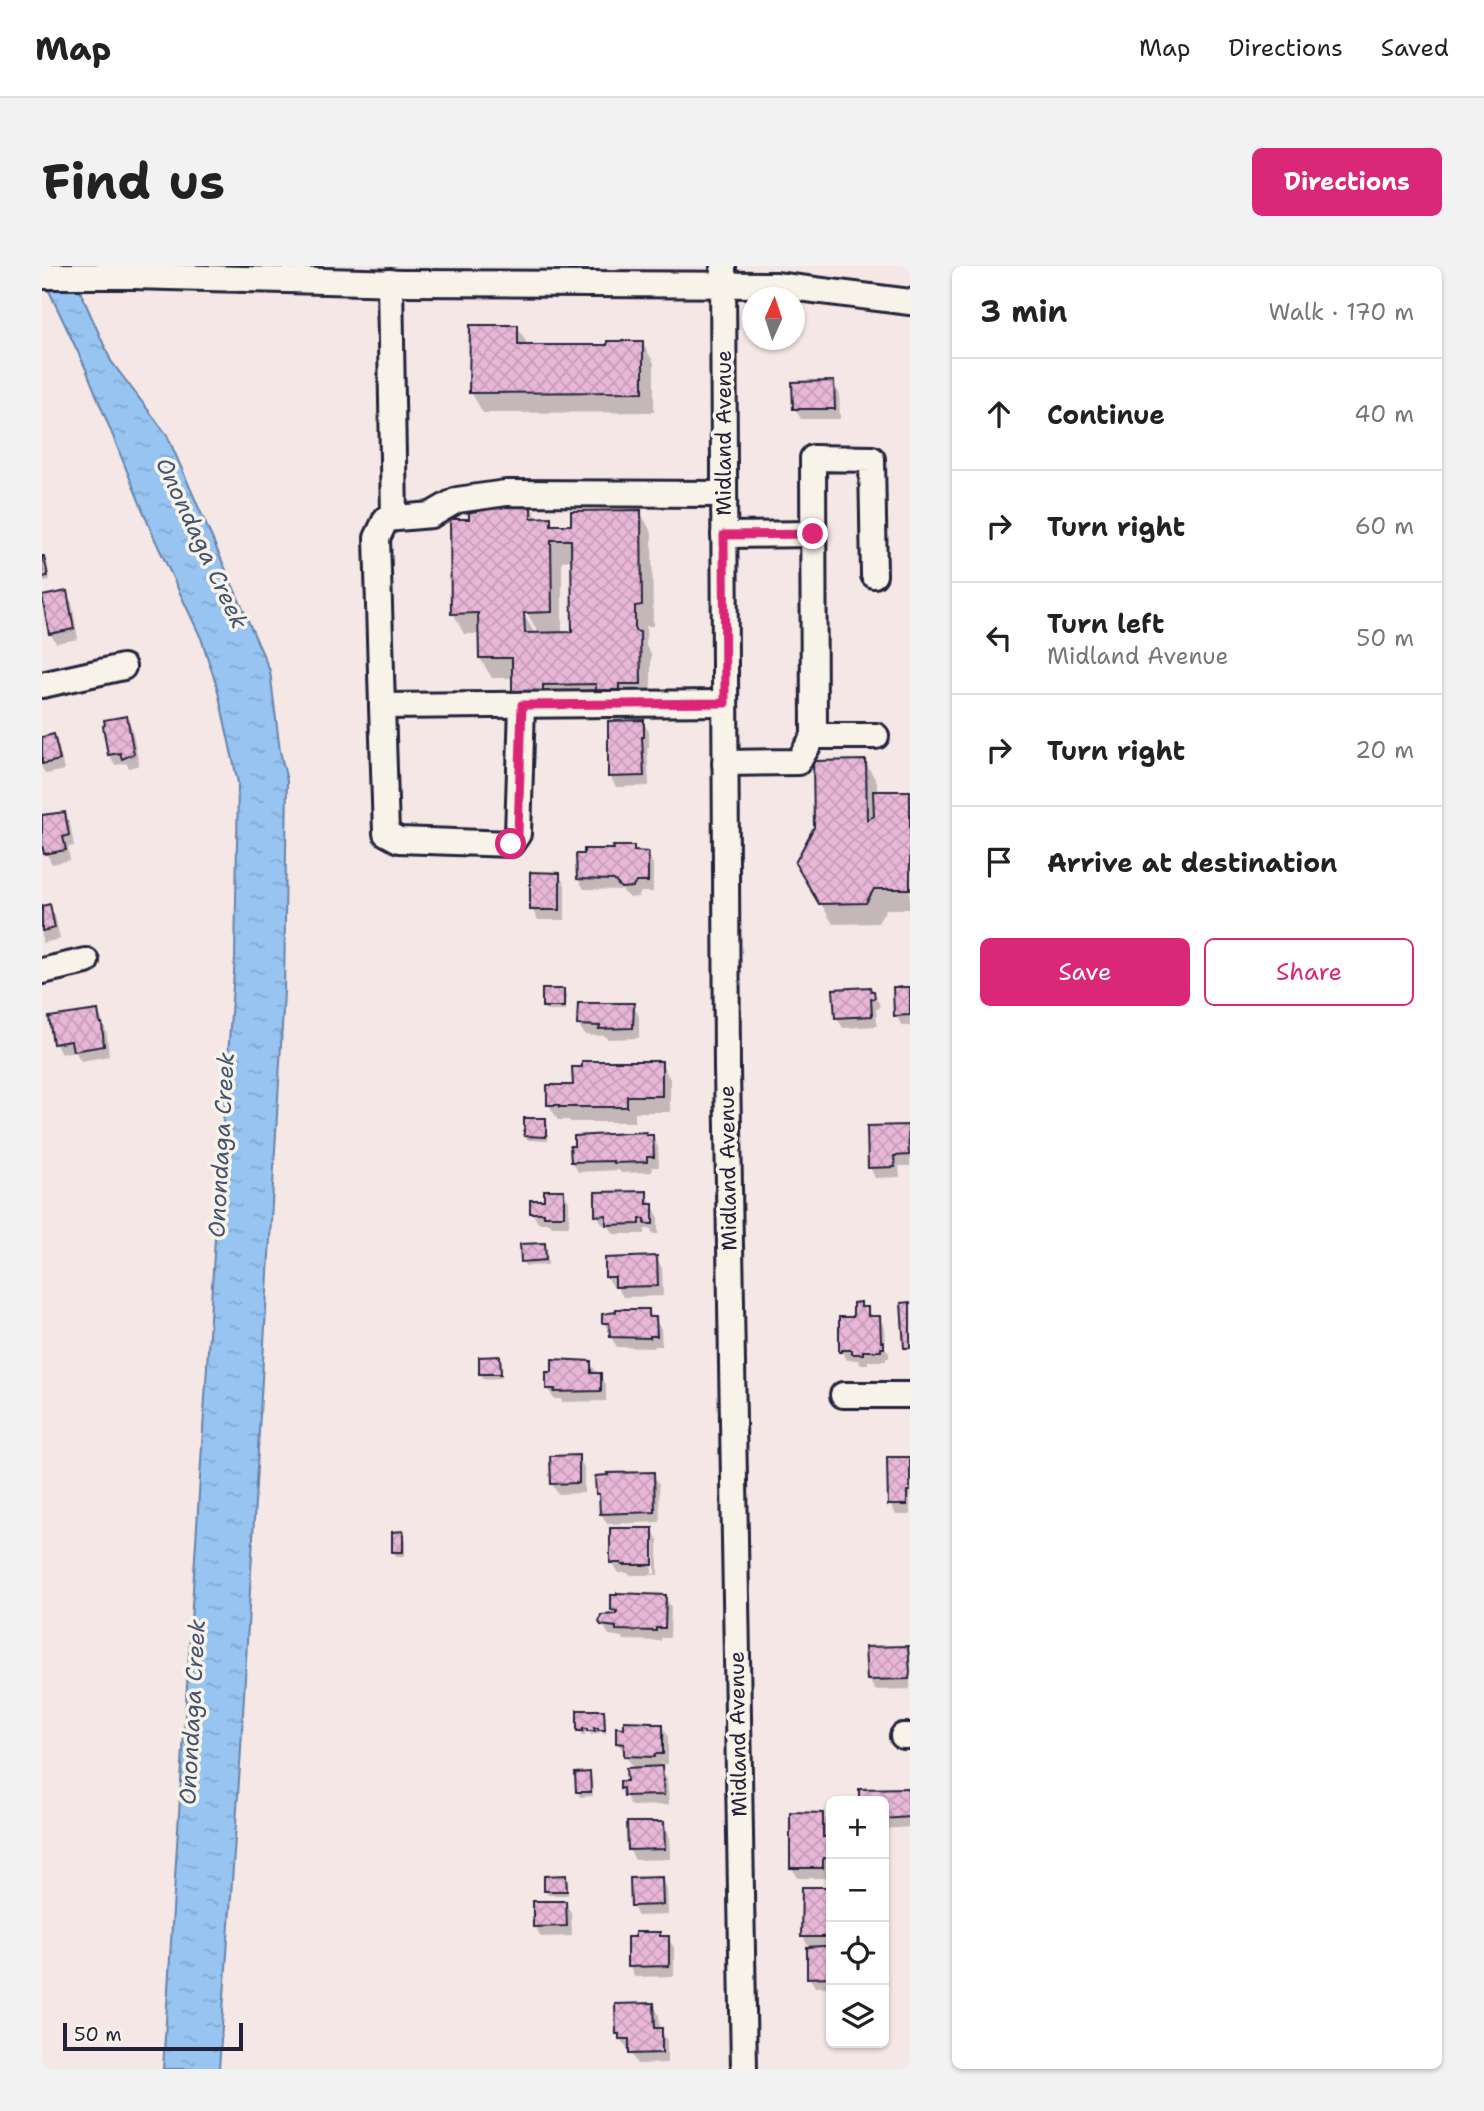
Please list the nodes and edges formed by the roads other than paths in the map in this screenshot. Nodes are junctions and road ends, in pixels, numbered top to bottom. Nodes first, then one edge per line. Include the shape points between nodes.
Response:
1 (132, 271) edge
2 (723, 275) edge
3 (42, 276) edge
4 (399, 277) edge
5 (910, 303) edge
6 (724, 494) junction
7 (394, 518) junction
8 (813, 534) junction
9 (724, 535) junction
10 (874, 575) dead end
11 (123, 667) dead end
12 (42, 685) edge
13 (725, 703) junction
14 (522, 705) junction
15 (382, 706) junction
16 (814, 736) junction
17 (876, 737) dead end
18 (725, 763) junction
19 (86, 961) dead end
20 (42, 971) edge
21 (843, 1395) dead end
22 (910, 1395) edge
23 (744, 2069) edge

1 - 3 street
1 - 4 street
2 - 4 street
2 - 5 street
2 - 6 street, Midland Avenue
4 - 7 street
6 - 7 street via 506,493 457,500 431,515
6 - 9 street, Midland Avenue
7 - 15 street via 386,519 377,538
8 - 9 street
8 - 10 street via 813,458 872,458
8 - 16 street
9 - 13 street, Midland Avenue
11 - 12 street
13 - 14 street
13 - 18 street, Midland Avenue
14 - 15 street
14 - 15 street via 518,834 511,844 399,840 386,833
16 - 17 street
16 - 18 street via 798,762
18 - 23 street, Midland Avenue
19 - 20 street
21 - 22 street

